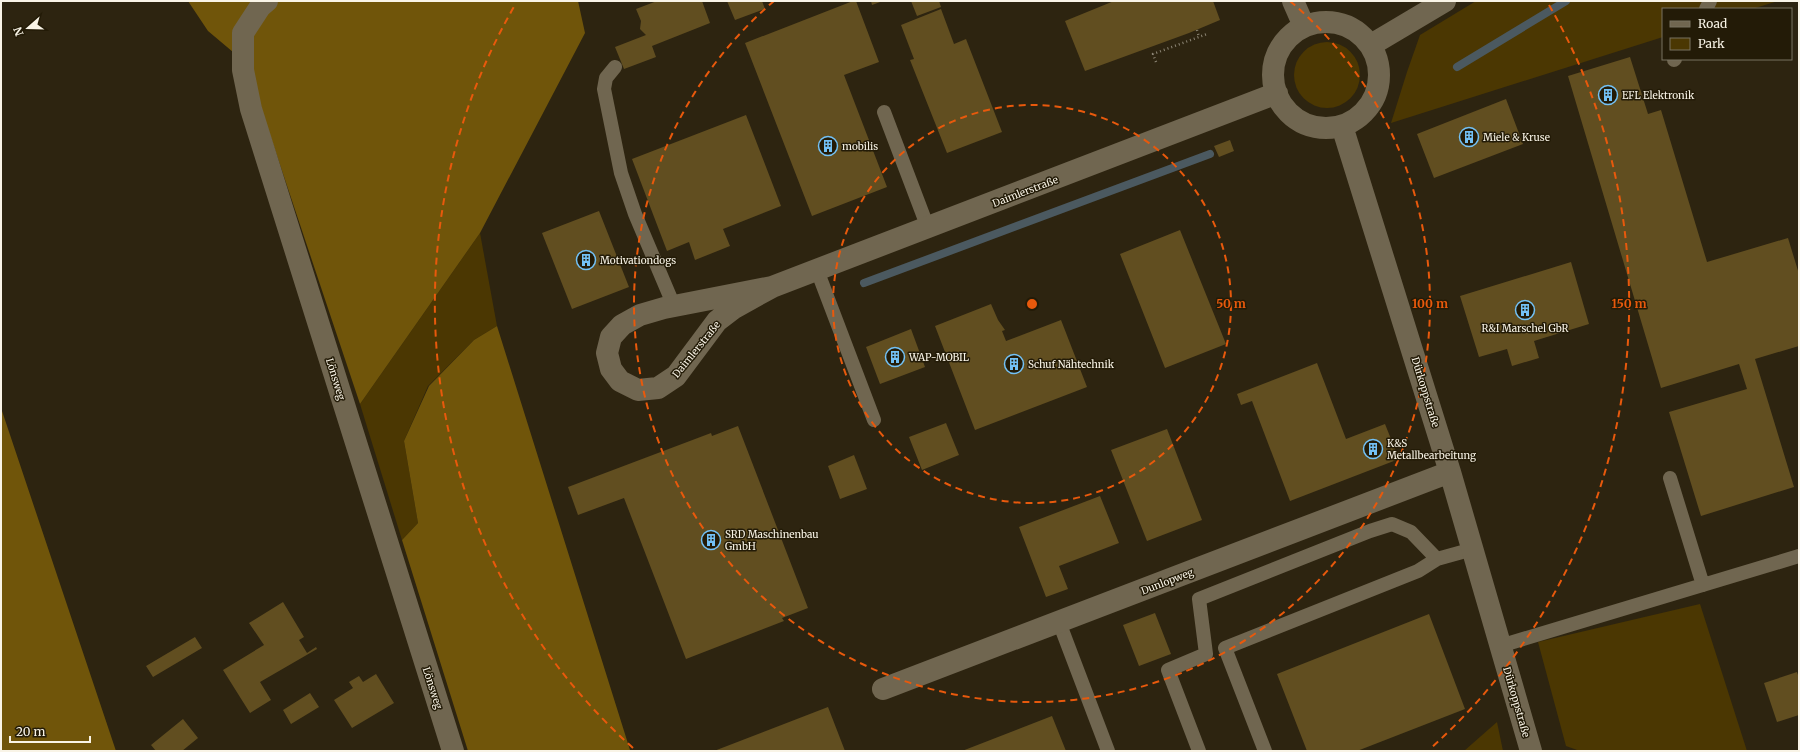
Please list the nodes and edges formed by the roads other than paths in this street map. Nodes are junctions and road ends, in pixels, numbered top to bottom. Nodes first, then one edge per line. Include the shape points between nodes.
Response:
1 (1293, 1) edge
2 (1445, 1) edge
3 (263, 4) edge
4 (1304, 26) junction
5 (1371, 46) junction
6 (615, 67) dead end
7 (1277, 93) junction
8 (884, 112) dead end
9 (1342, 126) junction
10 (928, 228) junction
11 (818, 270) junction
12 (772, 287) junction
13 (674, 306) junction
14 (874, 420) dead end
15 (1450, 472) junction
16 (1670, 478) dead end
17 (1473, 549) junction
18 (1799, 556) edge
19 (1437, 559) junction
20 (1703, 585) junction
21 (1059, 622) junction
22 (1500, 646) junction
23 (883, 689) dead end
24 (453, 751) edge
25 (1108, 751) edge
26 (1199, 751) edge
27 (1264, 751) edge
28 (1531, 751) edge

1 - 4 street
2 - 5 street
3 - 24 street, Lönsweg via 244,33 243,70 251,109
4 - 5 street via 1334,22 1348,26 1361,34
4 - 7 street via 1291,35 1281,47 1275,62 1273,78
5 - 9 street via 1380,76 1376,93 1369,107 1357,118
6 - 13 lane via 606,78 604,90 619,165 635,214
7 - 9 street via 1284,108 1296,119 1311,126
7 - 10 street, Daimlerstraße
8 - 10 lane
9 - 15 street, Dürkoppstraße
10 - 11 street, Daimlerstraße
11 - 12 street, Daimlerstraße
11 - 14 lane
12 - 13 street, Daimlerstraße
12 - 13 street, Daimlerstraße via 717,320 676,376 658,388 638,390 620,381 611,369 606,353 611,337 622,325 640,314
15 - 17 street, Dürkoppstraße
15 - 21 street, Dunlopweg
16 - 20 lane
17 - 19 lane
17 - 22 street, Dürkoppstraße
18 - 20 lane
19 - 26 lane via 1411,532 1392,524 1199,599 1206,654 1168,670
19 - 27 lane via 1418,571 1225,648
20 - 22 lane
21 - 23 street, Dunlopweg
21 - 25 lane
22 - 28 street, Dürkoppstraße

